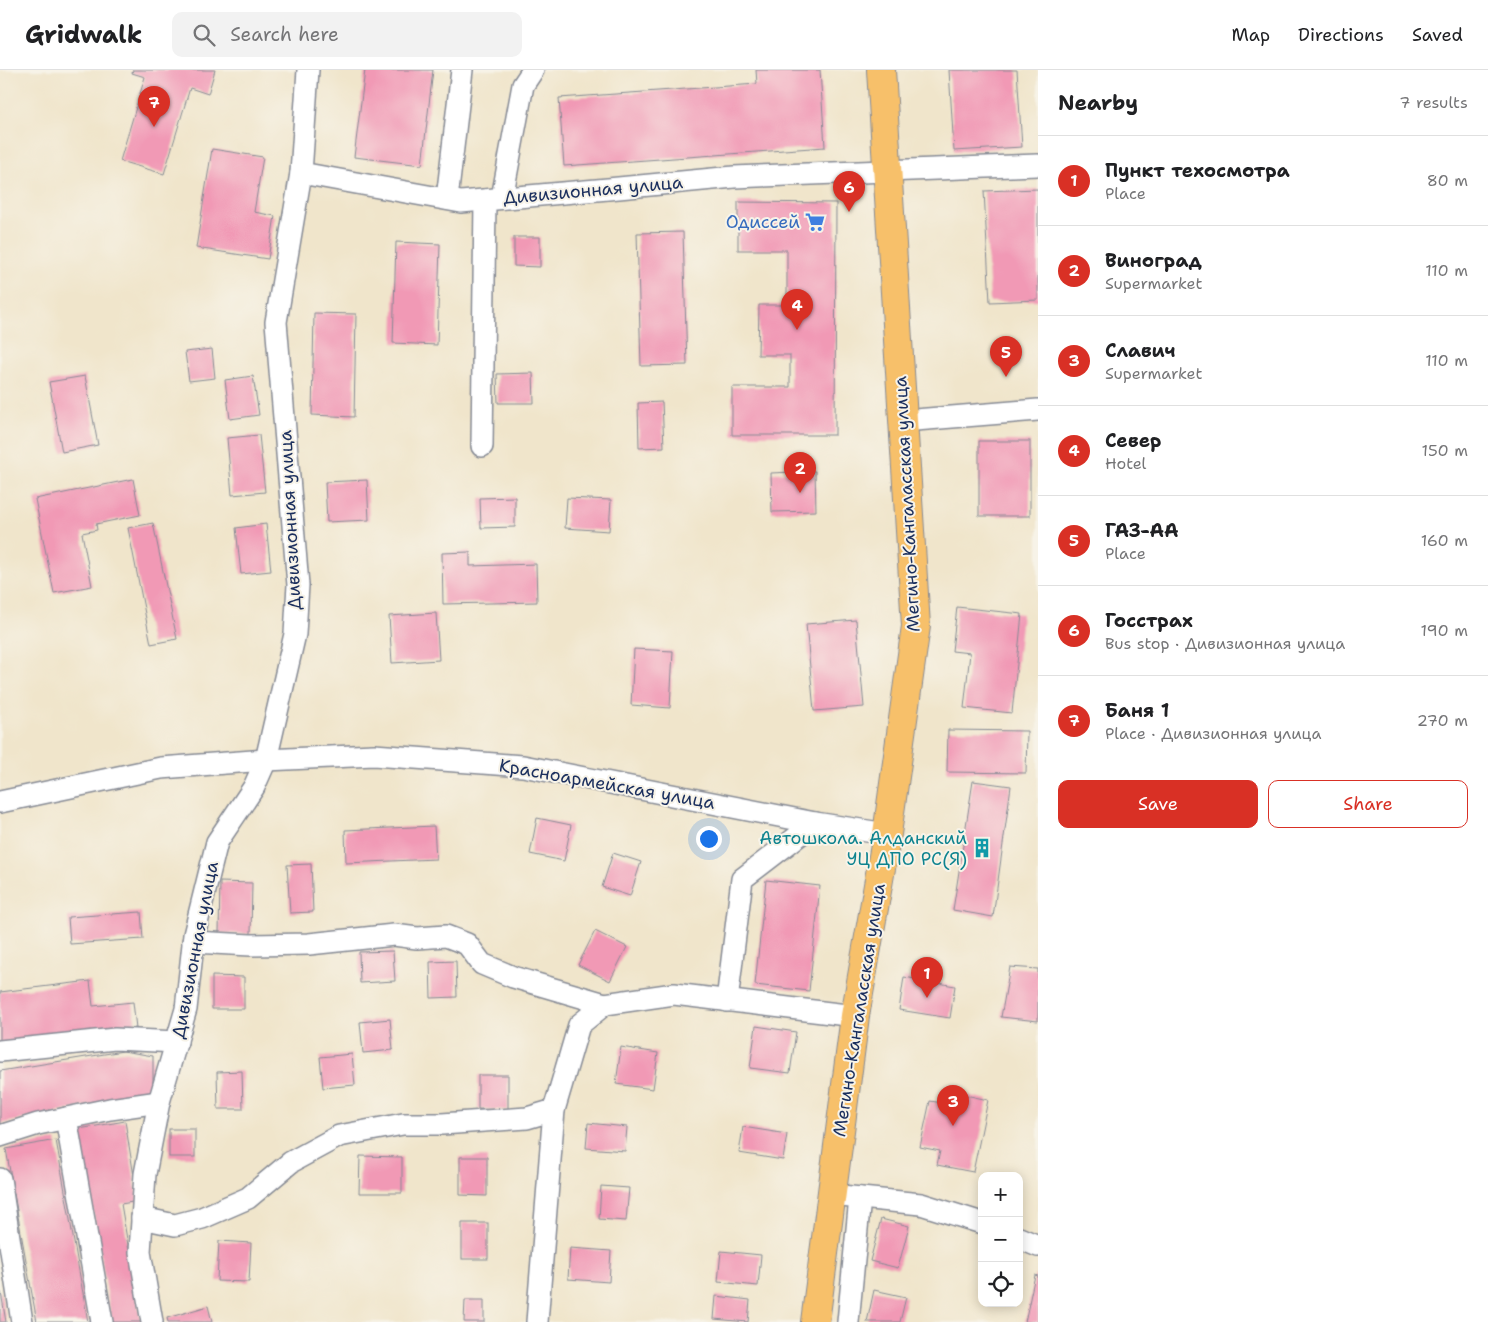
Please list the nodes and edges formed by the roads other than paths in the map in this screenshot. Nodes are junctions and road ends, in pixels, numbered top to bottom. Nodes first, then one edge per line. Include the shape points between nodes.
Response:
1 (308, 70) edge
2 (462, 70) edge
3 (533, 70) edge
4 (881, 70) edge
5 (1038, 165) edge
6 (888, 171) junction
7 (301, 173) junction
8 (493, 199) junction
9 (447, 200) junction
10 (1038, 410) edge
11 (903, 421) junction
12 (482, 446) dead end
13 (266, 760) junction
14 (0, 802) edge
15 (815, 823) junction
16 (887, 834) junction
17 (193, 942) junction
18 (726, 1001) junction
19 (604, 1004) junction
20 (855, 1016) junction
21 (176, 1042) junction
22 (0, 1051) edge
23 (159, 1102) junction
24 (554, 1110) junction
25 (66, 1118) junction
26 (0, 1136) edge
27 (0, 1179) edge
28 (832, 1195) junction
29 (860, 1198) junction
30 (142, 1218) junction
31 (978, 1222) edge
32 (1023, 1240) edge
33 (1038, 1246) edge
34 (22, 1322) edge
35 (102, 1322) edge
36 (152, 1322) edge
37 (537, 1322) edge
38 (814, 1322) edge
39 (848, 1322) edge

1 - 7 street, Дивизионная улица
2 - 9 street
3 - 8 street via 523,85
4 - 6 main road, Мегино-Кангаласская улица
5 - 6 street, Дивизионная улица
6 - 8 street, Дивизионная улица via 734,177
6 - 11 main road, Мегино-Кангаласская улица
7 - 9 street, Дивизионная улица
7 - 13 street, Дивизионная улица via 276,322 298,585 296,624
8 - 9 street, Дивизионная улица
8 - 12 street
10 - 11 street
11 - 16 main road, Мегино-Кангаласская улица via 916,626
13 - 14 street, Красноармейская улица via 161,768
13 - 15 street, Красноармейская улица via 374,755 524,766
13 - 17 street, Дивизионная улица via 254,787 217,842
15 - 16 street, Красноармейская улица
15 - 18 street via 742,879
16 - 20 main road, Мегино-Кангаласская улица
17 - 19 street via 309,944 394,935 417,938 446,936 467,944 482,964 513,977
17 - 21 street, Дивизионная улица via 186,1009
18 - 19 street via 674,994
18 - 20 street
19 - 24 street via 579,1025
20 - 28 main road, Мегино-Кангаласская улица
21 - 22 street via 115,1039
21 - 23 street, Дивизионная улица
23 - 25 street
23 - 30 street, Дивизионная улица via 145,1174
24 - 30 street via 527,1118 403,1124 339,1136 291,1162 248,1198 210,1215 175,1225
24 - 37 street
25 - 26 street
25 - 35 street
27 - 34 street
28 - 29 street
28 - 38 main road, Мегино-Кангаласская улица
29 - 31 street via 921,1204
29 - 39 street
30 - 36 street, Дивизионная улица via 140,1252
32 - 33 street

